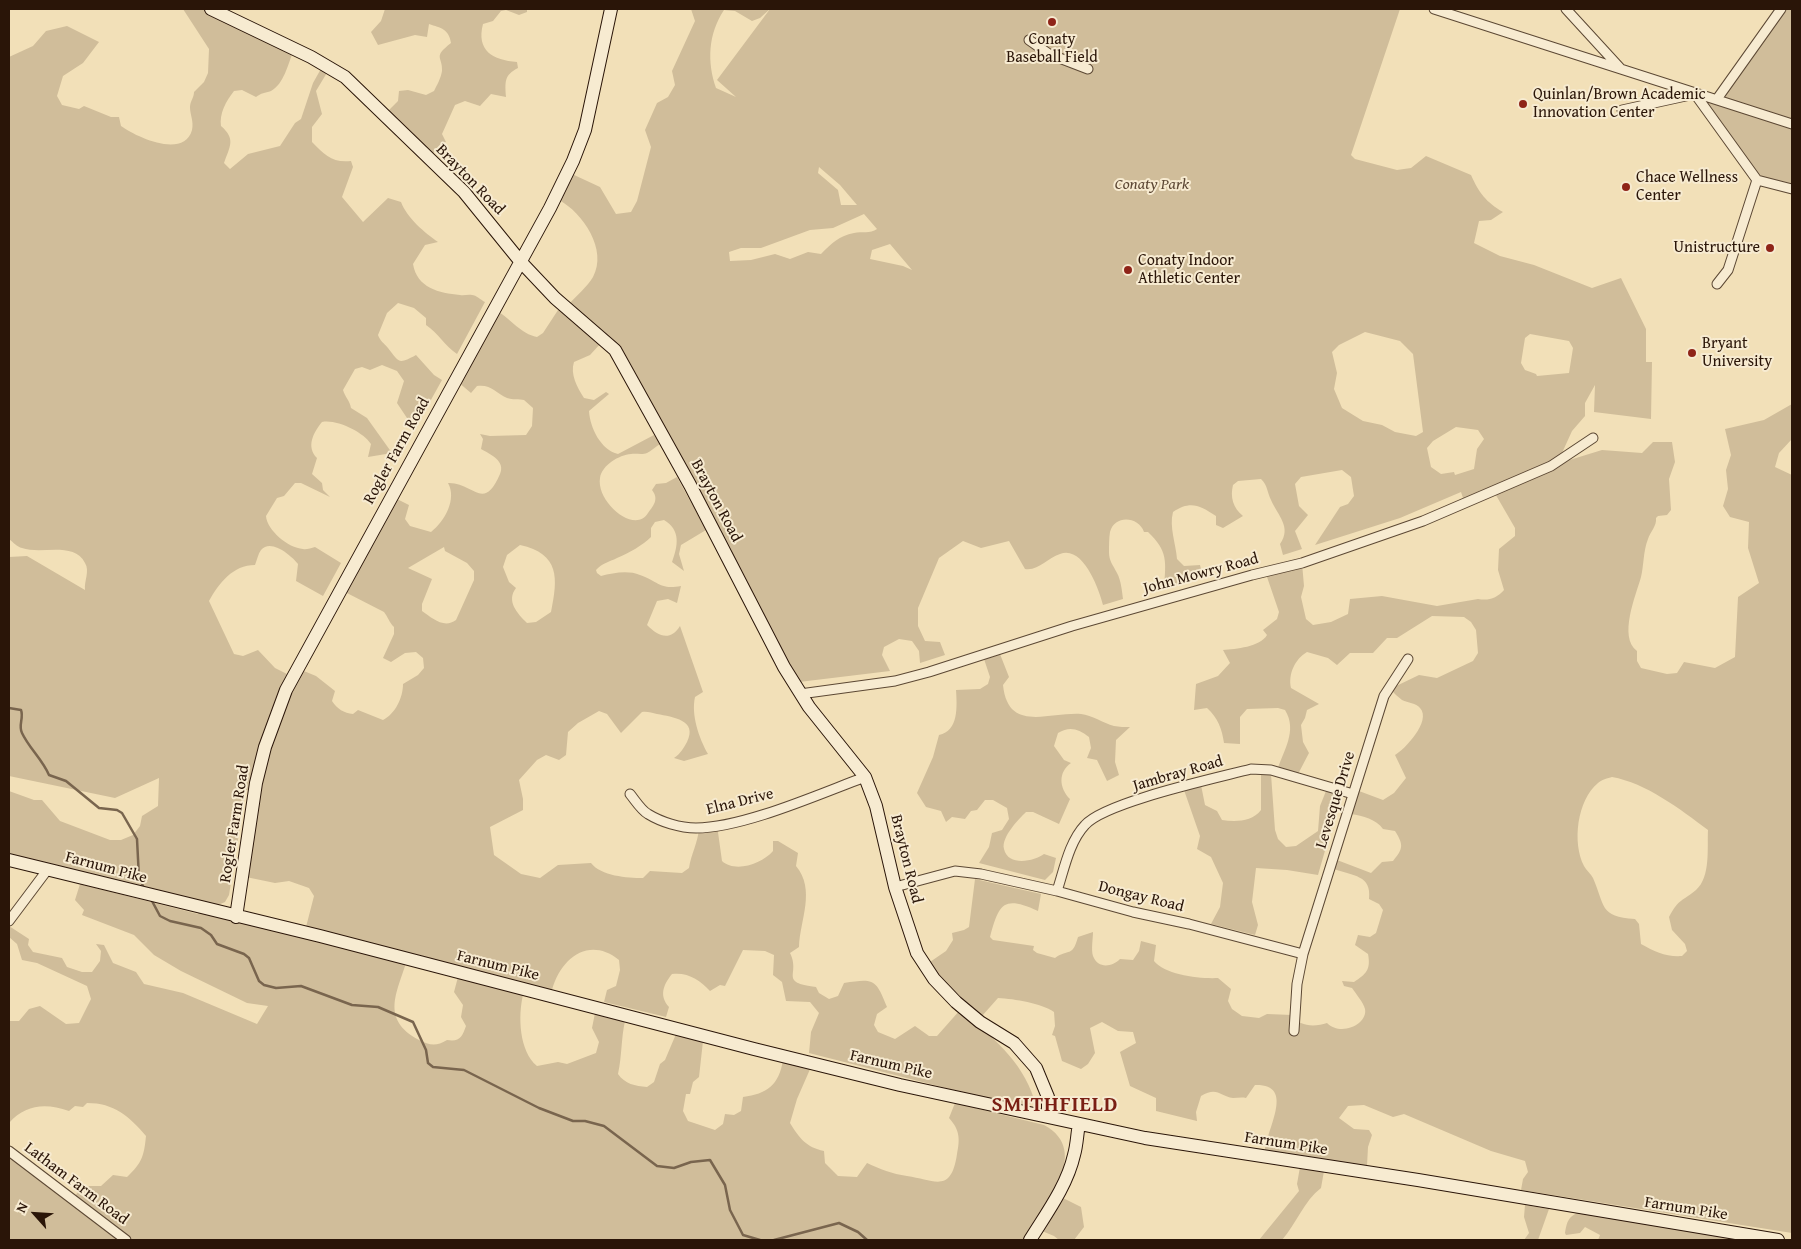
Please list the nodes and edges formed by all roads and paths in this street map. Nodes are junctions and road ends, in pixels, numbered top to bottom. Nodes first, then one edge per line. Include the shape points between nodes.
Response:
1 (211, 9) edge
2 (611, 9) edge
3 (1434, 9) edge
4 (1566, 9) edge
5 (1781, 9) edge
6 (1029, 40) dead end
7 (1088, 69) dead end
8 (1621, 69) junction
9 (1695, 94) junction
10 (1717, 99) junction
11 (1622, 110) dead end
12 (1792, 124) edge
13 (1757, 180) junction
14 (1792, 189) edge
15 (520, 261) junction
16 (1717, 284) dead end
17 (1593, 438) dead end
18 (1408, 659) dead end
19 (800, 694) junction
20 (865, 777) junction
21 (630, 794) dead end
22 (1352, 794) junction
23 (9, 860) edge
24 (48, 870) junction
25 (896, 887) junction
26 (1057, 891) junction
27 (236, 917) junction
28 (9, 920) edge
29 (1303, 954) junction
30 (1294, 1031) dead end
31 (1048, 1116) junction
32 (1078, 1124) junction
33 (9, 1151) edge
34 (126, 1240) edge
35 (1030, 1240) edge
36 (1778, 1240) edge

1 - 15 street, Brayton Road via 345,77 464,192
2 - 15 street, Rogler Farm Road via 585,130 550,208
3 - 8 street
4 - 8 street
5 - 10 street
6 - 7 street via 1049,54
8 - 9 street
9 - 10 street
9 - 11 street
9 - 13 street
10 - 12 street
13 - 14 street
13 - 16 street via 1728,270
15 - 19 street, Brayton Road via 555,298 615,350
15 - 27 street, Rogler Farm Road via 286,690 256,783
17 - 19 street, John Mowry Road via 1551,466 1423,521 1302,564 1072,626 929,672
18 - 22 street, Levesque Drive via 1384,696
19 - 20 street, Brayton Road
20 - 21 street, Elna Drive via 768,812 695,828 664,822 646,813
20 - 25 street, Brayton Road via 876,806
22 - 26 street, Jambray Road via 1271,770 1251,769 1131,802 1103,812 1085,824 1074,841
22 - 29 street, Levesque Drive
23 - 24 street, Farnum Pike
24 - 27 street, Farnum Pike
24 - 28 street
25 - 26 street, Dongay Road via 955,871
25 - 31 street, Brayton Road via 917,953 934,979 980,1022 1014,1043 1036,1068 1048,1097
26 - 29 street, Dongay Road
27 - 31 street, Farnum Pike via 754,1049
29 - 30 street
31 - 32 street, Farnum Pike
32 - 35 street via 1074,1156 1065,1178
32 - 36 street, Farnum Pike via 1154,1140
33 - 34 street, Latham Farm Road

